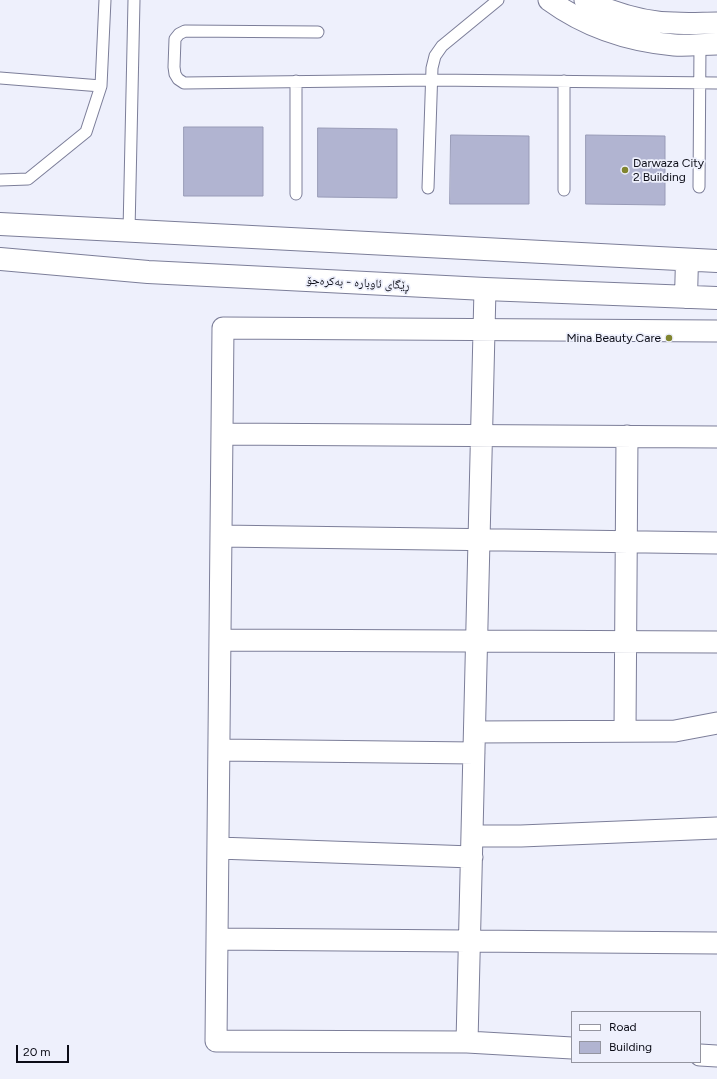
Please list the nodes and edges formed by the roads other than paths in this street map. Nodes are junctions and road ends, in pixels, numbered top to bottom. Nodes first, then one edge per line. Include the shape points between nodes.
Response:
1 (105, 0) edge
2 (134, 0) edge
3 (498, 0) edge
4 (549, 0) edge
5 (585, 0) edge
6 (717, 23) edge
7 (318, 32) dead end
8 (708, 44) edge
9 (0, 78) edge
10 (432, 80) junction
11 (296, 82) junction
12 (564, 82) junction
13 (700, 83) junction
14 (717, 83) edge
15 (101, 86) junction
16 (0, 180) edge
17 (699, 187) dead end
18 (428, 188) dead end
19 (564, 190) dead end
20 (296, 194) dead end
21 (0, 224) edge
22 (130, 231) junction
23 (0, 259) edge
24 (687, 260) junction
25 (717, 261) edge
26 (485, 289) junction
27 (686, 297) junction
28 (717, 298) edge
29 (484, 330) junction
30 (717, 331) edge
31 (222, 434) junction
32 (482, 435) junction
33 (627, 436) junction
34 (717, 437) edge
35 (221, 536) junction
36 (479, 539) junction
37 (626, 542) junction
38 (717, 543) edge
39 (220, 640) junction
40 (477, 641) junction
41 (627, 642) junction
42 (717, 642) edge
43 (717, 723) edge
44 (625, 731) junction
45 (475, 732) junction
46 (219, 750) junction
47 (474, 753) junction
48 (717, 828) edge
49 (472, 836) junction
50 (218, 848) junction
51 (472, 857) junction
52 (217, 939) junction
53 (470, 941) junction
54 (717, 943) edge
55 (468, 1042) junction
56 (571, 1048) edge
57 (701, 1055) edge
58 (717, 1056) edge

1 - 15 lane
2 - 22 lane
3 - 10 lane via 442,46 435,56
4 - 8 street via 582,21 628,38 676,45
5 - 6 street via 621,14 650,21
7 - 11 lane via 185,31 176,39 174,74 184,83
8 - 13 lane
9 - 15 lane
10 - 11 lane
10 - 12 lane
10 - 18 lane
11 - 20 lane
12 - 13 lane
12 - 19 lane
13 - 14 lane
13 - 17 lane
15 - 16 lane via 86,132 28,179
21 - 22 main road
22 - 24 main road
23 - 26 main road, ڕێگای ئاوبارە - بەکرەجۆ via 148,272
24 - 25 main road
24 - 27 main road
26 - 27 main road, ڕێگای ئاوبارە - بەکرەجۆ
26 - 29 street
27 - 28 main road, ڕێگای ئاوبارە - بەکرەجۆ
29 - 30 street
29 - 31 street via 223,328
29 - 32 street
31 - 32 street
31 - 35 street
32 - 33 street
32 - 36 street
33 - 34 street
33 - 37 street
35 - 36 street
35 - 39 street
36 - 37 street
36 - 40 street
37 - 38 street
37 - 41 street
39 - 40 street
39 - 46 street
40 - 41 street
40 - 45 street
41 - 42 street
41 - 44 street
43 - 44 street via 675,731
44 - 45 street
45 - 47 street
46 - 47 street
46 - 50 street
47 - 49 street
48 - 49 street
49 - 51 street
50 - 51 street
50 - 52 street
51 - 53 street
52 - 53 street
52 - 55 street via 216,1041
53 - 54 street
53 - 55 street
55 - 56 street
57 - 58 street

